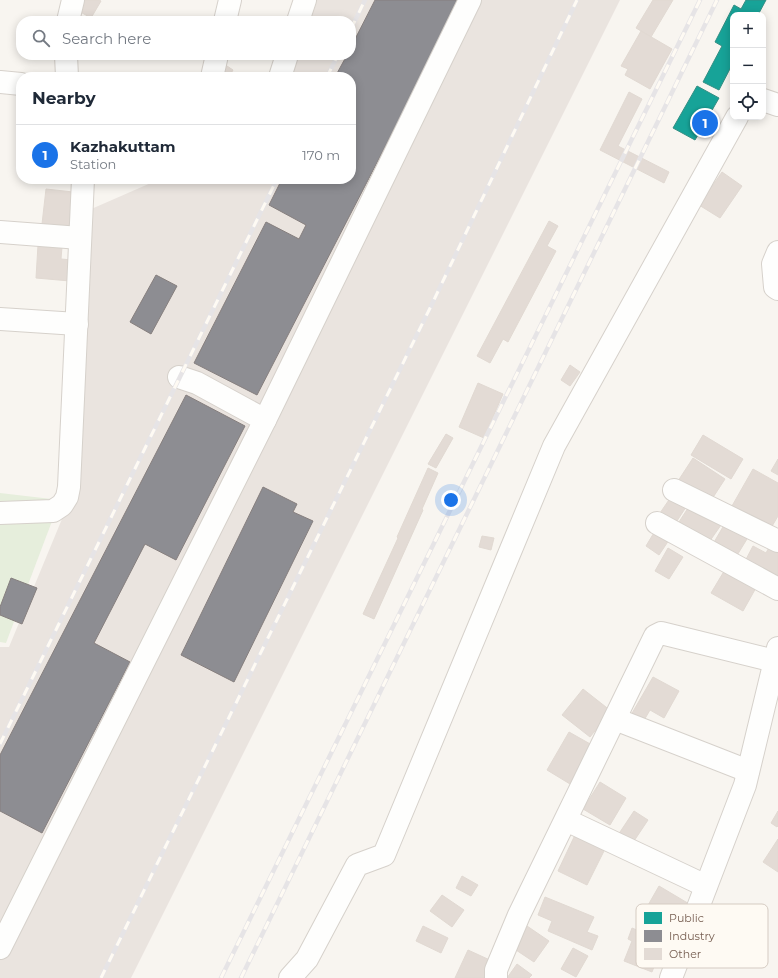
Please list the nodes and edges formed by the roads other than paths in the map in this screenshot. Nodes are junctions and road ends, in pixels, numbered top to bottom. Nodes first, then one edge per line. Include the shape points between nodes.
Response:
1 (73, 0) edge
2 (230, 0) edge
3 (305, 0) edge
4 (470, 0) edge
5 (69, 16) edge
6 (226, 16) edge
7 (300, 16) edge
8 (66, 60) edge
9 (216, 60) edge
10 (285, 60) edge
11 (67, 72) edge
12 (213, 72) edge
13 (282, 72) edge
14 (0, 82) edge
15 (16, 84) edge
16 (766, 101) edge
17 (778, 105) edge
18 (735, 120) edge
19 (83, 184) edge
20 (0, 232) edge
21 (80, 238) junction
22 (778, 252) edge
23 (778, 289) edge
24 (0, 319) edge
25 (77, 324) junction
26 (179, 378) dead end
27 (265, 420) junction
28 (674, 490) dead end
29 (0, 513) edge
30 (657, 522) dead end
31 (778, 541) edge
32 (778, 589) edge
33 (776, 654) edge
34 (615, 719) junction
35 (748, 771) junction
36 (566, 820) junction
37 (706, 886) junction
38 (699, 904) edge
39 (0, 948) edge
40 (674, 968) edge
41 (290, 978) edge
42 (496, 978) edge
43 (670, 978) edge

1 - 5 street
2 - 6 street
3 - 7 street
4 - 27 street
8 - 11 street
9 - 12 street
10 - 13 street
14 - 15 street
16 - 17 street
18 - 41 street via 554,446 384,855 357,865 307,959
19 - 21 street
20 - 21 street
21 - 25 street
22 - 23 street via 773,264 775,287
24 - 25 street
25 - 29 street via 70,487 67,497 62,505 53,511
26 - 27 street via 197,383
27 - 39 street
28 - 31 street
30 - 32 street
33 - 34 street via 662,633 655,636
33 - 35 street
34 - 35 street
34 - 36 street
35 - 37 street
36 - 37 street
36 - 42 street via 519,915 496,970
37 - 38 street
40 - 43 street

